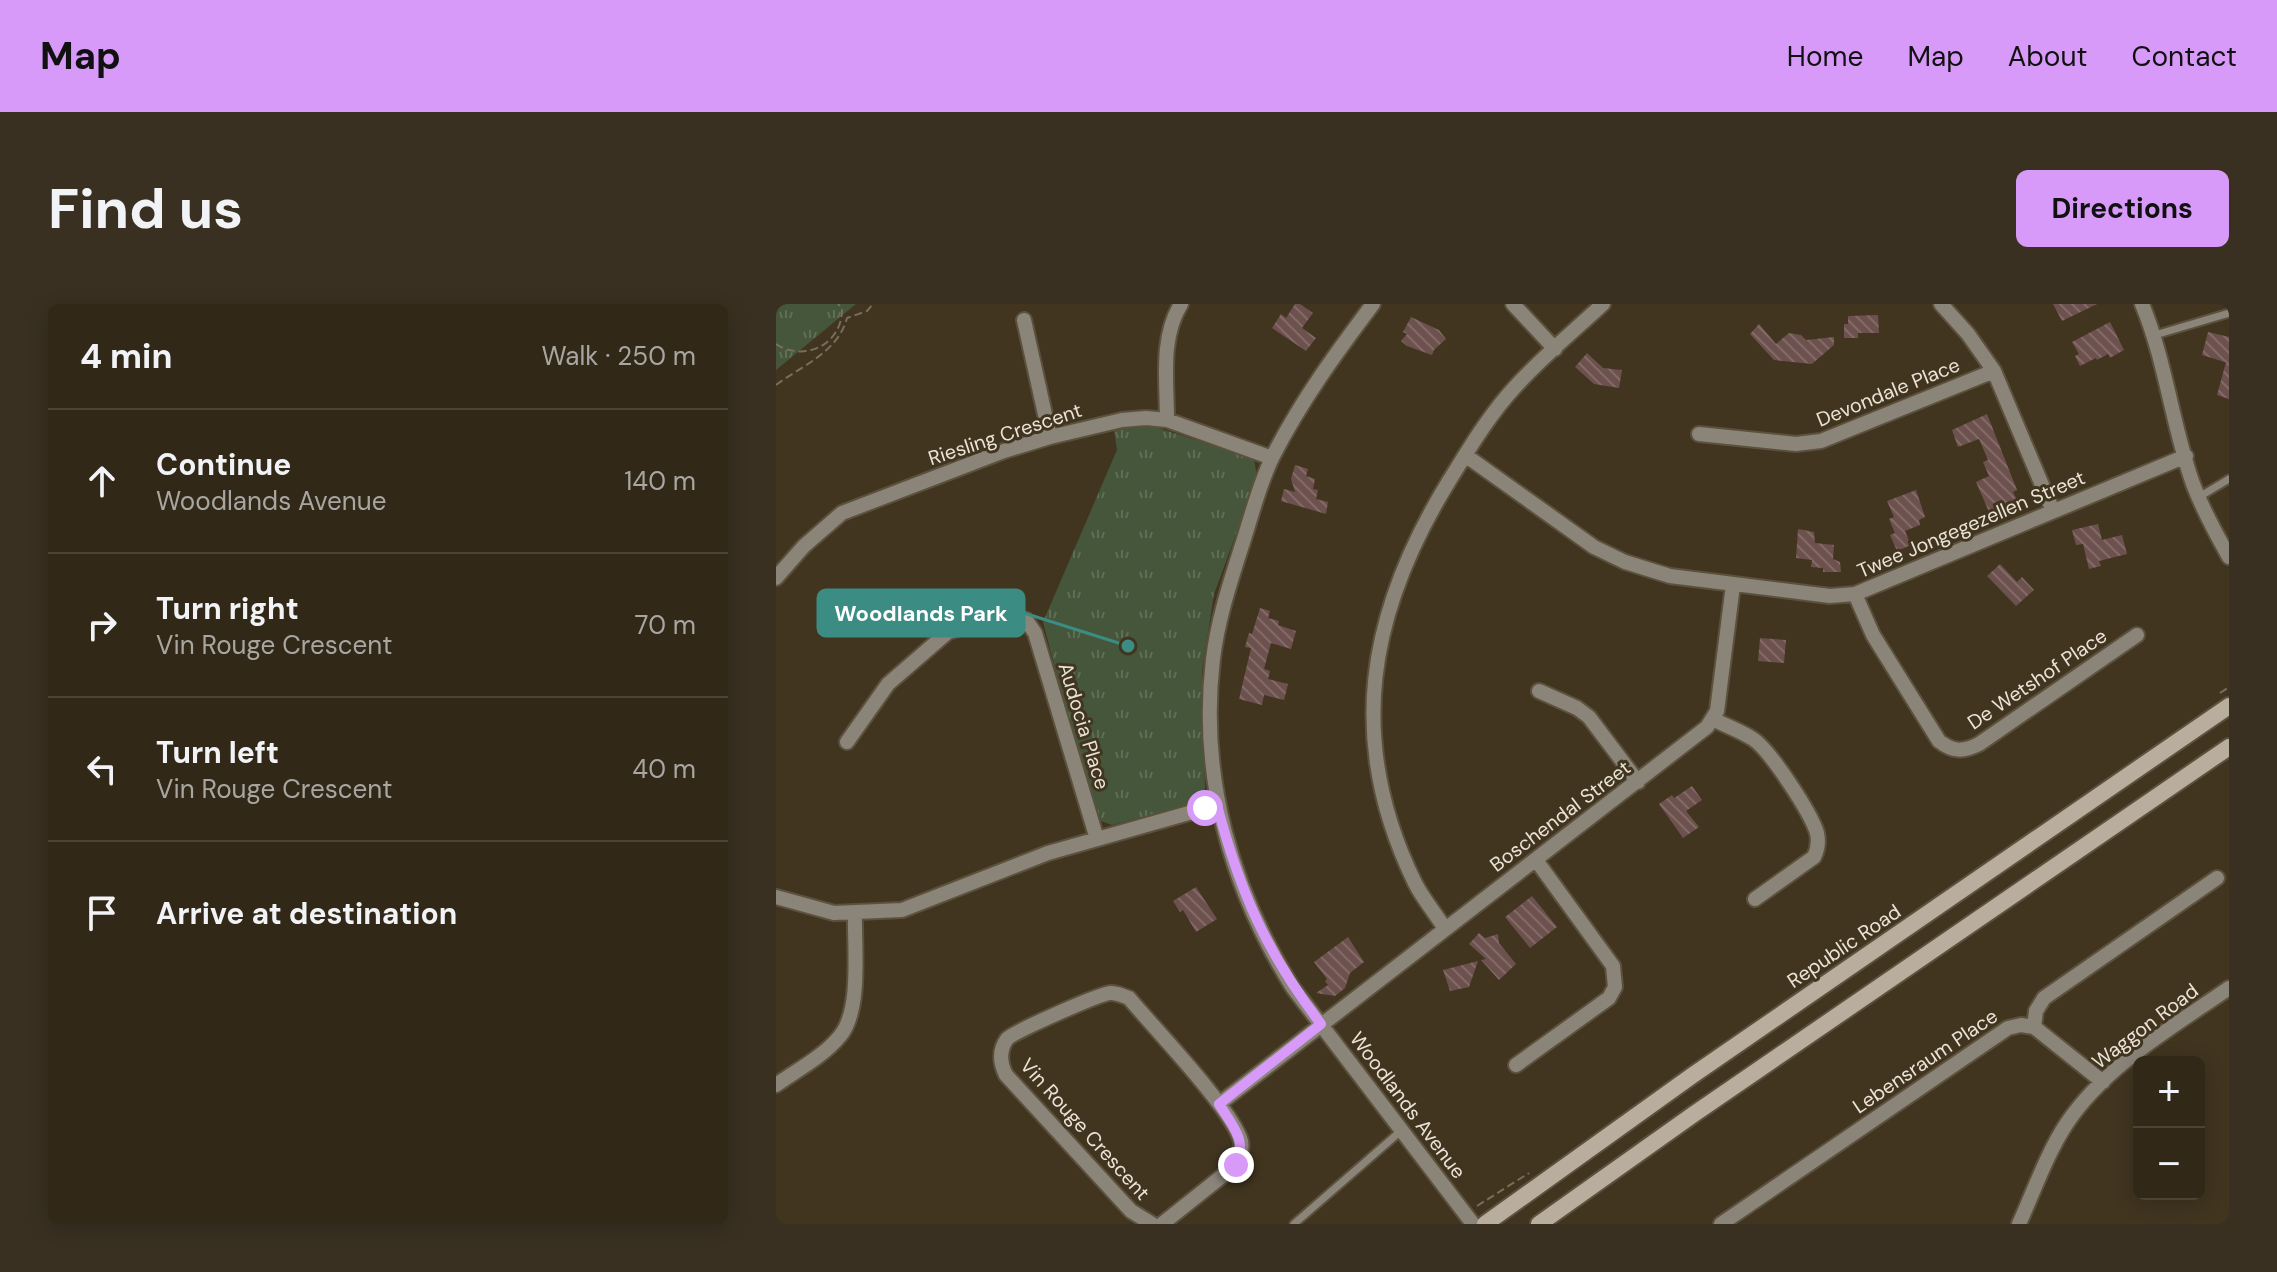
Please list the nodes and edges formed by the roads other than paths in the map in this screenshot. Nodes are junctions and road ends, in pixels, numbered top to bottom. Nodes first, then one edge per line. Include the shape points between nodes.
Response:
1 (1181, 304) edge
2 (1373, 304) edge
3 (1513, 304) edge
4 (1603, 304) edge
5 (1941, 304) edge
6 (2142, 304) edge
7 (2229, 313) edge
8 (1024, 320) dead end
9 (2155, 335) junction
10 (1555, 349) junction
11 (1994, 371) junction
12 (1167, 420) junction
13 (1699, 434) dead end
14 (1050, 437) junction
15 (1465, 455) junction
16 (2186, 456) junction
17 (1272, 458) junction
18 (2229, 479) edge
19 (2199, 497) junction
20 (2053, 511) junction
21 (2227, 549) edge
22 (776, 578) edge
23 (1733, 585) junction
24 (1855, 594) junction
25 (2137, 635) dead end
26 (1539, 691) dead end
27 (2229, 698) edge
28 (2229, 706) edge
29 (1713, 719) junction
30 (2199, 726) junction
31 (847, 742) dead end
32 (2229, 747) edge
33 (1638, 782) junction
34 (1217, 805) junction
35 (1097, 839) junction
36 (1536, 860) junction
37 (2217, 878) dead end
38 (776, 897) edge
39 (1755, 899) dead end
40 (855, 913) junction
41 (1445, 929) junction
42 (2229, 988) edge
43 (1321, 1024) junction
44 (2034, 1027) junction
45 (1516, 1065) dead end
46 (2103, 1082) junction
47 (776, 1085) edge
48 (1219, 1104) junction
49 (1402, 1130) junction
50 (1152, 1224) edge
51 (1162, 1224) edge
52 (1294, 1224) edge
53 (1473, 1224) edge
54 (1485, 1224) edge
55 (1539, 1224) edge
56 (1721, 1224) edge
57 (2019, 1224) edge

1 - 12 street via 1166,345
2 - 17 street, Woodlands Avenue via 1318,377
3 - 10 street
4 - 10 street
5 - 11 street
6 - 9 street
7 - 9 lane
8 - 14 street
9 - 16 street
10 - 15 street via 1505,398
11 - 13 street, Devondale Place via 1821,441 1796,444
11 - 20 street
12 - 14 street, Riesling Crescent via 1122,420
12 - 17 street, Riesling Crescent
14 - 22 street, Riesling Crescent via 842,513
15 - 23 street, Twee Jongegezellen Street via 1606,554 1670,576
15 - 41 street via 1407,558 1383,631 1372,701 1383,800 1416,885
16 - 19 street
16 - 20 street, Twee Jongegezellen Street
17 - 34 street, Woodlands Avenue via 1224,602 1213,658 1211,733
18 - 19 lane
19 - 21 street
20 - 24 street, Twee Jongegezellen Street
23 - 24 street, Twee Jongegezellen Street
23 - 29 street via 1722,687
24 - 25 street, De Wetshof Place via 1873,635 1939,741 1960,751 1979,744
26 - 33 street via 1589,717
27 - 30 main road
28 - 30 main road, Republic Road
29 - 33 street, Boschendal Street
29 - 39 street via 1766,750 1818,836 1814,857
30 - 54 main road, Republic Road
31 - 35 street, Audocia Place via 888,684 940,637 1005,614 1019,617 1035,633
32 - 55 main road
33 - 36 street, Boschendal Street
34 - 35 street
34 - 43 street, Woodlands Avenue via 1239,882 1261,934
35 - 40 street via 1008,867 912,907
36 - 41 street, Boschendal Street
36 - 45 street via 1613,966 1616,981 1609,998
37 - 44 street via 2044,998
38 - 40 street via 834,913
40 - 47 street via 850,1018 832,1044
41 - 43 street, Boschendal Street
42 - 46 street, Waggon Road
43 - 48 street
43 - 49 street, Woodlands Avenue
44 - 46 street
44 - 56 street, Lebensraum Place via 2021,1025 1999,1033
46 - 57 street, Waggon Road via 2067,1124
48 - 50 street, Vin Rouge Crescent via 1129,998 1119,994 1102,995 1011,1034 1006,1041 1001,1060 1006,1075 1131,1211
48 - 51 street, Vin Rouge Crescent via 1240,1139 1236,1165
49 - 52 lane
49 - 53 street, Woodlands Avenue

